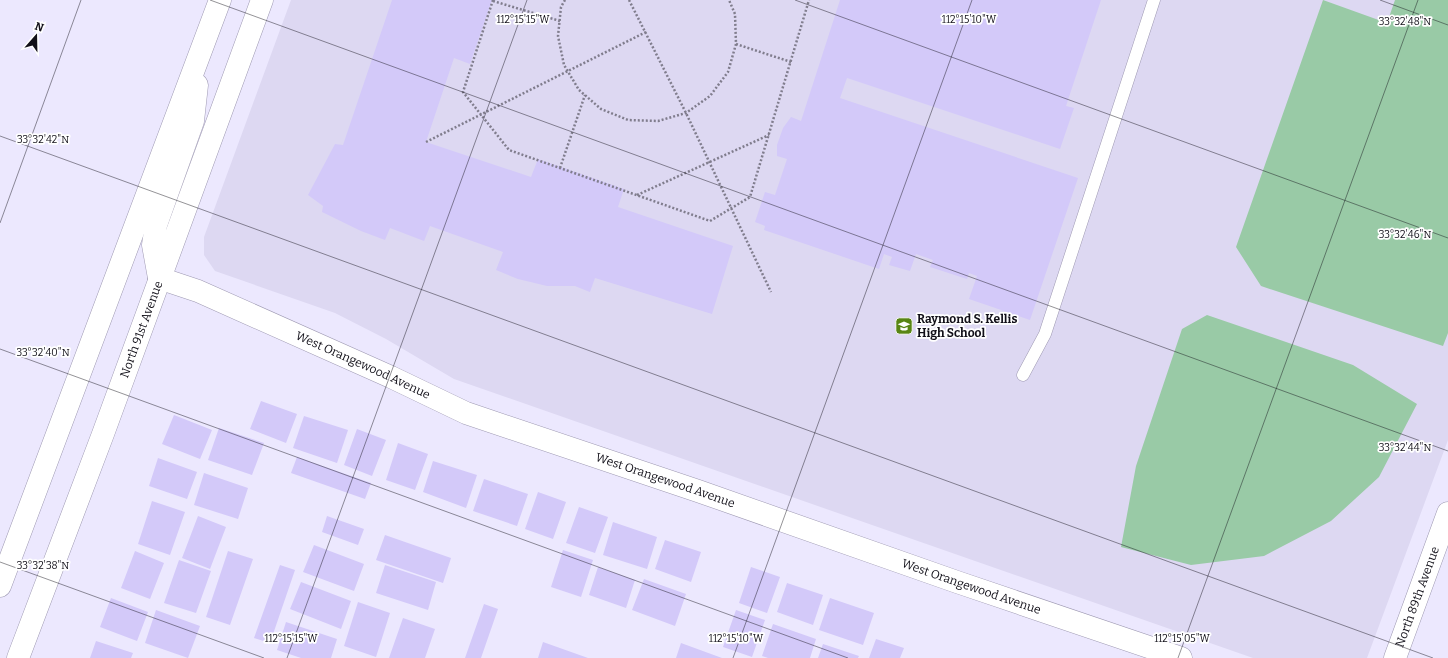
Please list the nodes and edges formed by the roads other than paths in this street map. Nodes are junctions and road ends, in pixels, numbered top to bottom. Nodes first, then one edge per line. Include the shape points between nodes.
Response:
1 (220, 0) edge
2 (262, 0) edge
3 (1154, 0) edge
4 (201, 50) junction
5 (159, 278) junction
6 (1023, 375) dead end
7 (1448, 513) edge
8 (0, 586) edge
9 (18, 658) edge
10 (1181, 658) edge
11 (1395, 658) edge

1 - 4 main road
2 - 5 main road, North 91st Avenue
3 - 6 lane via 1045,334
4 - 5 main road via 193,121 156,225 153,245
4 - 8 main road
5 - 9 main road, North 91st Avenue
5 - 10 main road, West Orangewood Avenue via 198,291 392,377 466,413
7 - 11 main road, North 89th Avenue

